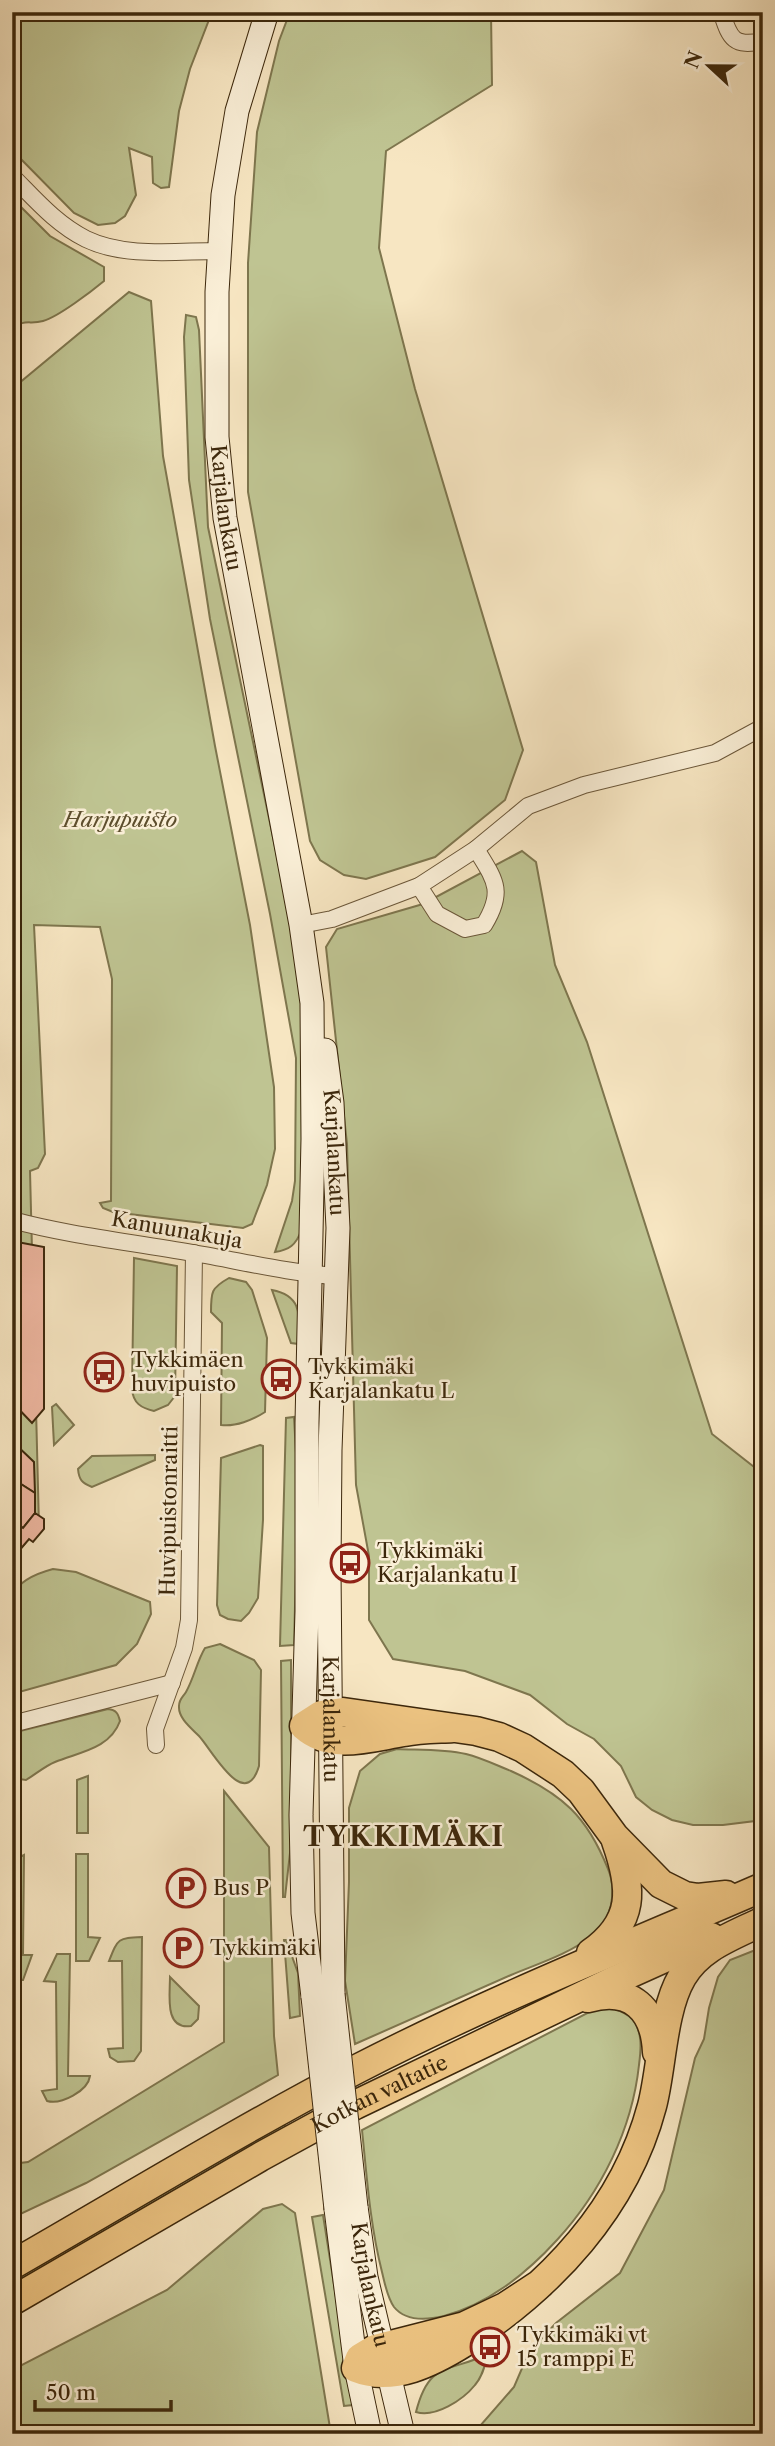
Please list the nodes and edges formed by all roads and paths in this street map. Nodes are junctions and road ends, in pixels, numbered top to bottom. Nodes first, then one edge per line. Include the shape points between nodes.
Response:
1 (267, 12) edge
2 (722, 14) edge
3 (763, 41) edge
4 (12, 176) edge
5 (219, 251) junction
6 (763, 727) edge
7 (476, 849) junction
8 (419, 886) junction
9 (301, 925) junction
10 (312, 1003) junction
11 (12, 1220) edge
12 (194, 1253) junction
13 (311, 1275) junction
14 (336, 1276) junction
15 (172, 1683) junction
16 (12, 1724) edge
17 (304, 1726) junction
18 (331, 1726) junction
19 (156, 1745) dead end
20 (614, 1836) junction
21 (763, 1886) edge
22 (763, 1919) edge
23 (532, 1986) junction
24 (323, 1995) junction
25 (558, 2007) junction
26 (657, 2076) junction
27 (346, 2208) junction
28 (12, 2265) edge
29 (12, 2301) edge
30 (387, 2360) junction
31 (356, 2368) junction
32 (370, 2434) edge
33 (403, 2434) edge

1 - 5 main road, Karjalankatu via 230,146
2 - 3 street via 730,36 739,42
4 - 5 street via 51,215 99,245 143,251
5 - 9 main road, Karjalankatu via 217,437 224,513
6 - 7 street via 715,753 584,785 528,806
7 - 8 street
7 - 8 street via 496,881 494,908 484,925 465,929 437,914
8 - 9 street via 332,919
9 - 10 main road, Karjalankatu
10 - 13 main road, Karjalankatu
10 - 14 main road, Karjalankatu via 323,1035 332,1103
11 - 12 street, Kanuunakuja
12 - 13 street, Kanuunakuja
12 - 15 street, Huvipuistonraitti via 188,1620
13 - 14 street, Kanuunakuja
13 - 17 main road, Karjalankatu
14 - 18 main road, Karjalankatu via 330,1450
15 - 16 street
15 - 19 street, Huvipuistonraitti via 155,1729
17 - 18 highway via 319,1736
17 - 24 main road, Karjalankatu via 303,1913
18 - 20 highway via 358,1714 499,1737 543,1760 581,1791
18 - 24 main road, Karjalankatu
20 - 21 highway via 661,1884 685,1896 716,1897
20 - 23 highway via 628,1886 627,1904 616,1932 591,1953
21 - 23 highway, Kotkan valtatie
22 - 25 highway, Kotkan valtatie via 653,1962
22 - 26 highway via 711,1947 688,1967 673,1998
23 - 28 highway, Kotkan valtatie via 261,2120
24 - 27 main road, Karjalankatu, bridge
25 - 26 highway via 610,1993 633,2001 654,2029
25 - 29 highway, Kotkan valtatie via 355,2105
26 - 30 highway via 644,2129 614,2194 586,2237 540,2284 505,2307
27 - 30 main road, Karjalankatu
27 - 31 main road, Karjalankatu
30 - 31 highway via 367,2353
30 - 33 main road, Karjalankatu
31 - 32 main road, Karjalankatu

